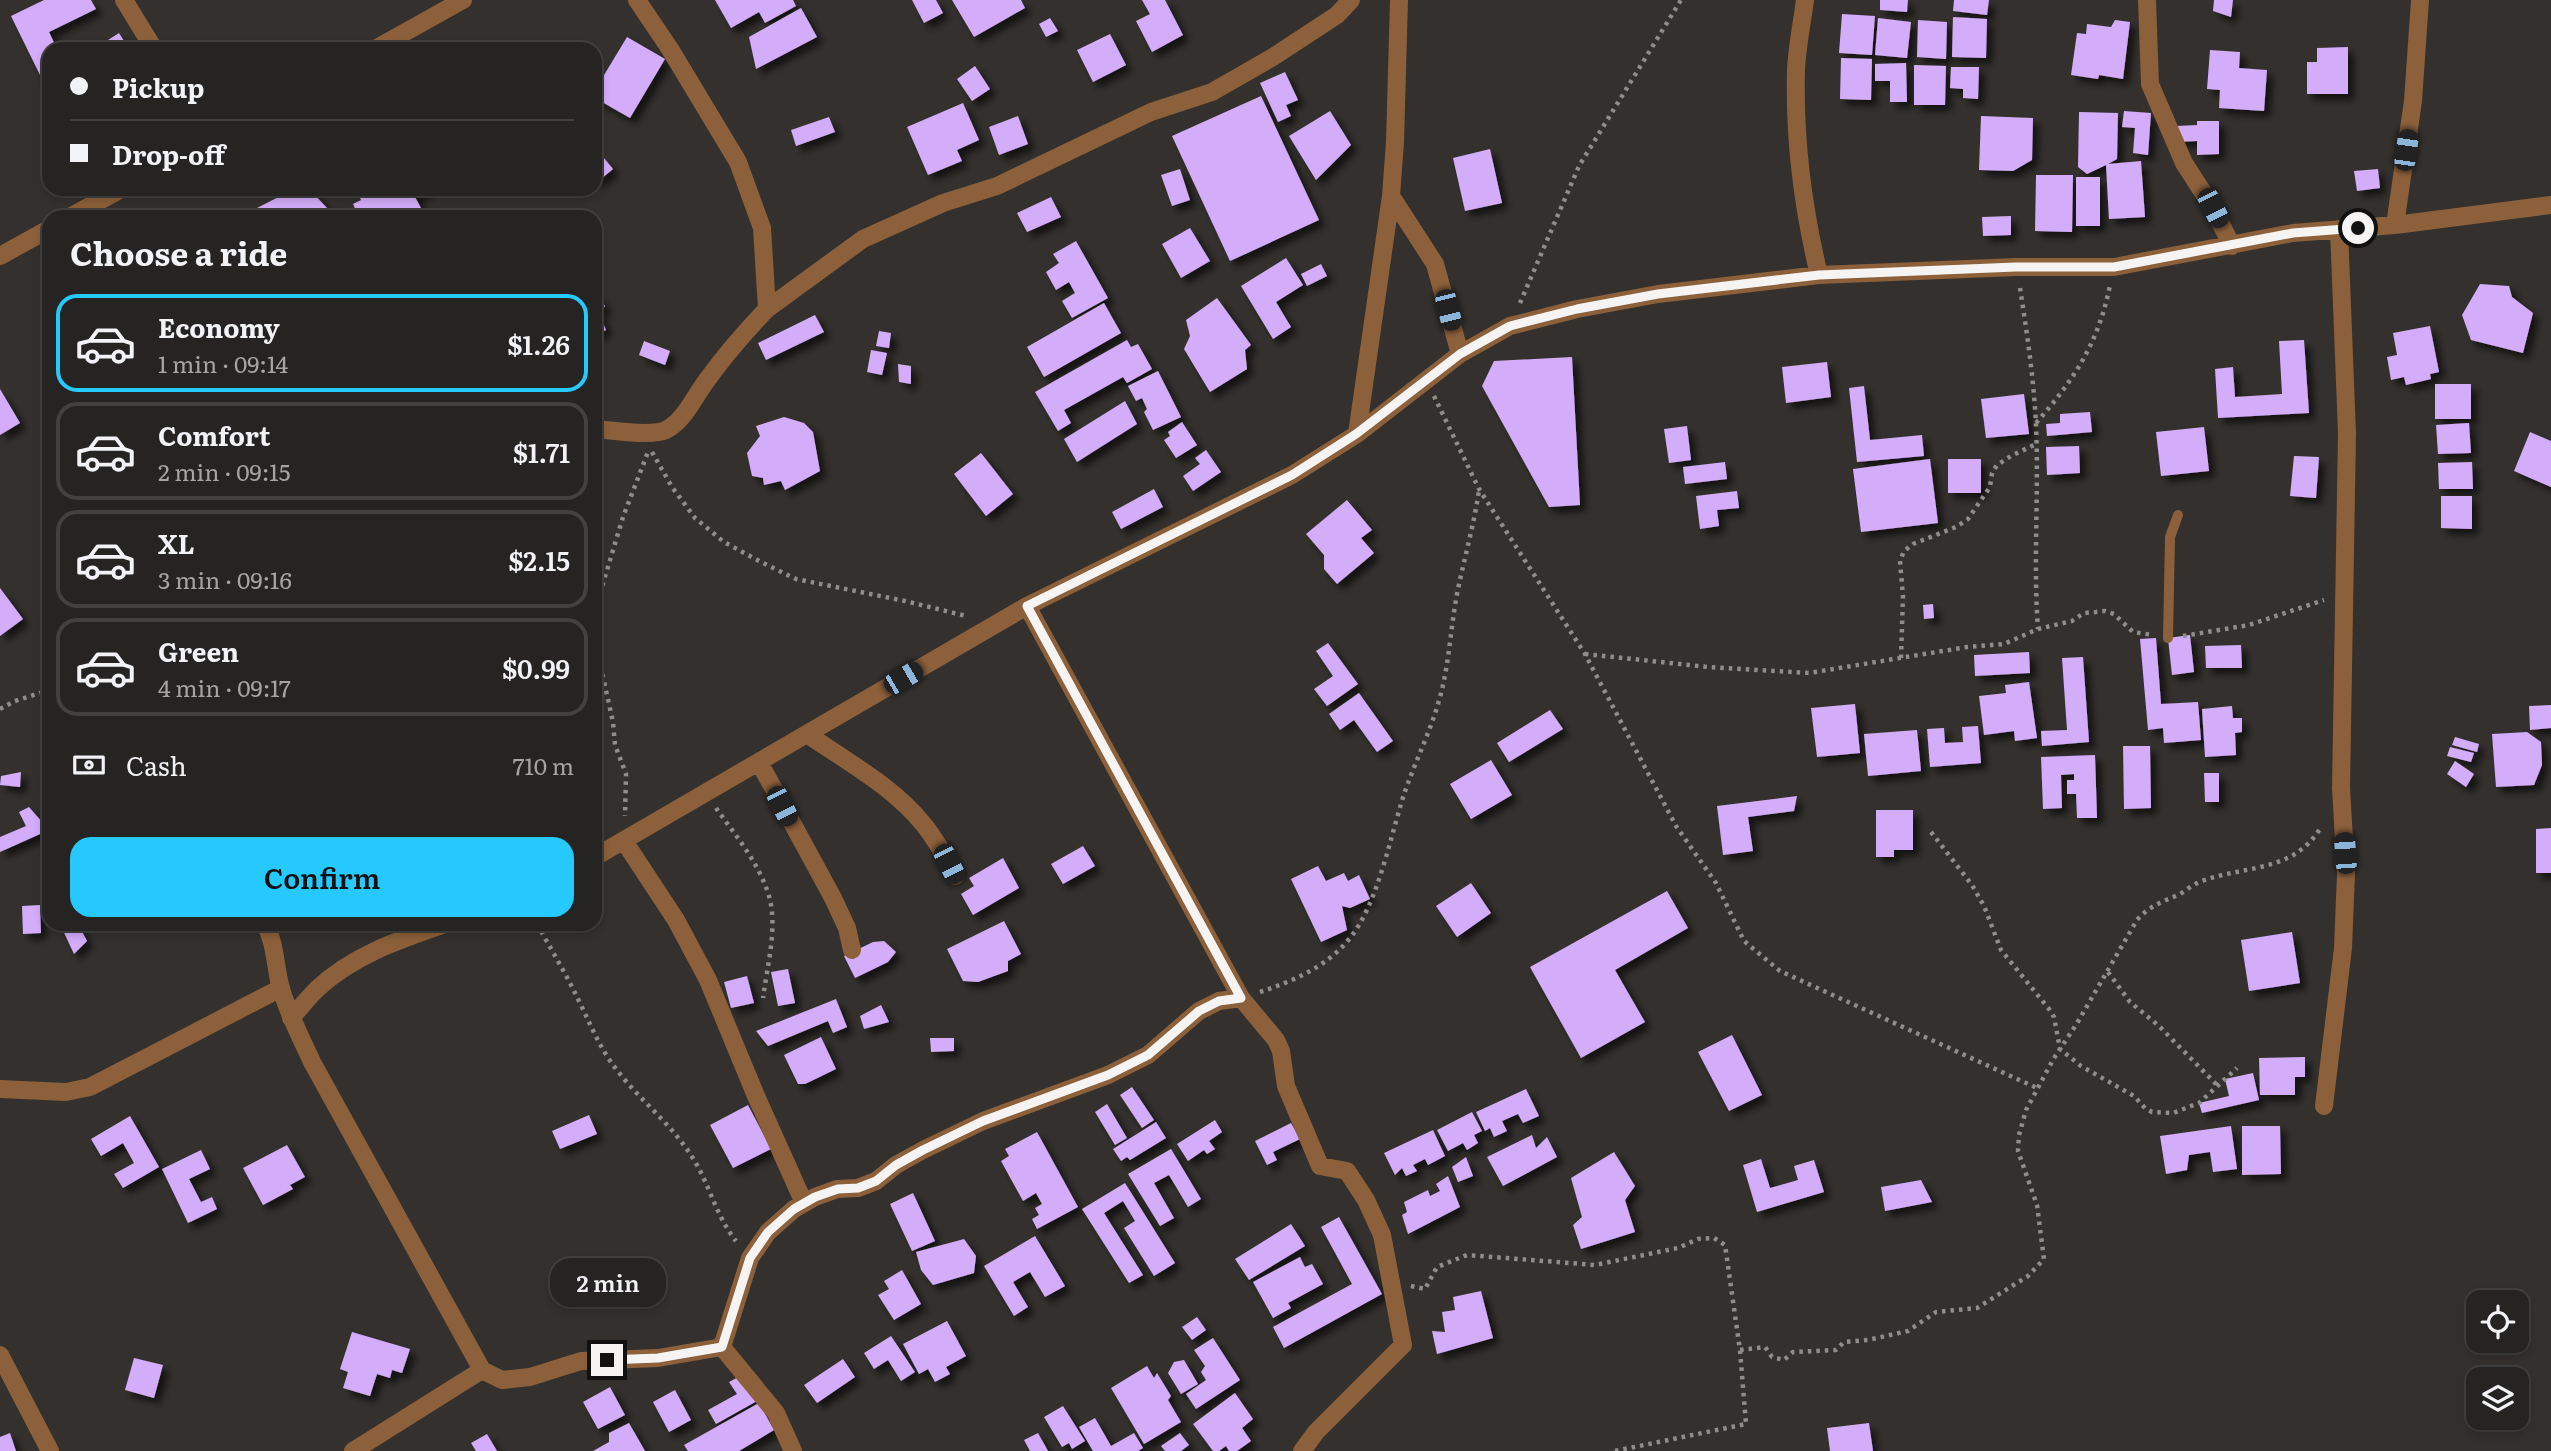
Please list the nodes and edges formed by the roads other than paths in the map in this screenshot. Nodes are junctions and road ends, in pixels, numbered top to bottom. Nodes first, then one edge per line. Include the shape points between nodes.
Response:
1 (124, 0) edge
2 (463, 0) edge
3 (637, 0) edge
4 (1351, 0) edge
5 (1399, 0) edge
6 (1805, 0) edge
7 (2147, 0) edge
8 (2420, 0) edge
9 (150, 42) edge
10 (387, 42) edge
11 (108, 196) edge
12 (1391, 196) junction
13 (2551, 205) edge
14 (84, 210) edge
15 (2395, 225) junction
16 (2339, 229) junction
17 (42, 233) edge
18 (2232, 246) junction
19 (0, 256) edge
20 (1819, 275) junction
21 (767, 309) junction
22 (1460, 354) junction
23 (602, 429) edge
24 (1356, 434) junction
25 (2178, 515) dead end
26 (1027, 606) junction
27 (2163, 636) road end
28 (807, 734) junction
29 (759, 762) junction
30 (624, 841) junction
31 (602, 853) edge
32 (955, 876) dead end
33 (269, 931) edge
34 (424, 931) edge
35 (852, 950) dead end
36 (281, 988) junction
37 (1241, 998) junction
38 (291, 1018) junction
39 (0, 1089) edge
40 (2324, 1105) dead end
41 (804, 1203) junction
42 (722, 1347) junction
43 (0, 1355) edge
44 (482, 1370) junction
45 (50, 1451) edge
46 (353, 1451) edge
47 (793, 1451) edge
48 (1302, 1451) edge

1 - 9 street
2 - 10 street
3 - 21 street via 738,162 762,228
4 - 21 street via 1337,15 1212,92 1151,112 997,187 943,203 863,239
5 - 12 street
6 - 20 street via 1796,68 1797,146
7 - 18 street via 2150,84 2183,163
8 - 15 street via 2413,101
11 - 14 street
12 - 22 street via 1435,264
12 - 24 street
13 - 15 street
15 - 16 street
16 - 18 street
16 - 40 street via 2347,433 2341,788 2346,874 2343,948
17 - 19 street
18 - 20 street via 2114,267
20 - 22 street via 1658,294 1577,309 1510,326
21 - 23 street via 705,382 684,415 664,431
22 - 24 street
24 - 26 street via 1292,475
25 - 27 lane via 2170,537
26 - 28 street
26 - 37 street
28 - 29 street
28 - 32 street via 923,823
29 - 30 street
29 - 35 street via 833,898
30 - 31 street
30 - 41 street via 676,920 708,980
33 - 36 street
34 - 38 street via 350,963 318,988
36 - 38 street
36 - 39 street via 90,1087 66,1092
37 - 41 street via 1219,1001 1199,1011 1148,1055 1108,1075 983,1121 914,1154 876,1181
37 - 48 street via 1276,1040 1286,1086 1320,1166 1347,1171 1366,1200 1382,1236 1403,1345
38 - 44 street
41 - 42 street via 768,1232 750,1258
42 - 44 street via 658,1358 581,1361 530,1377 502,1380
42 - 47 street via 776,1413
43 - 45 street
44 - 46 street

